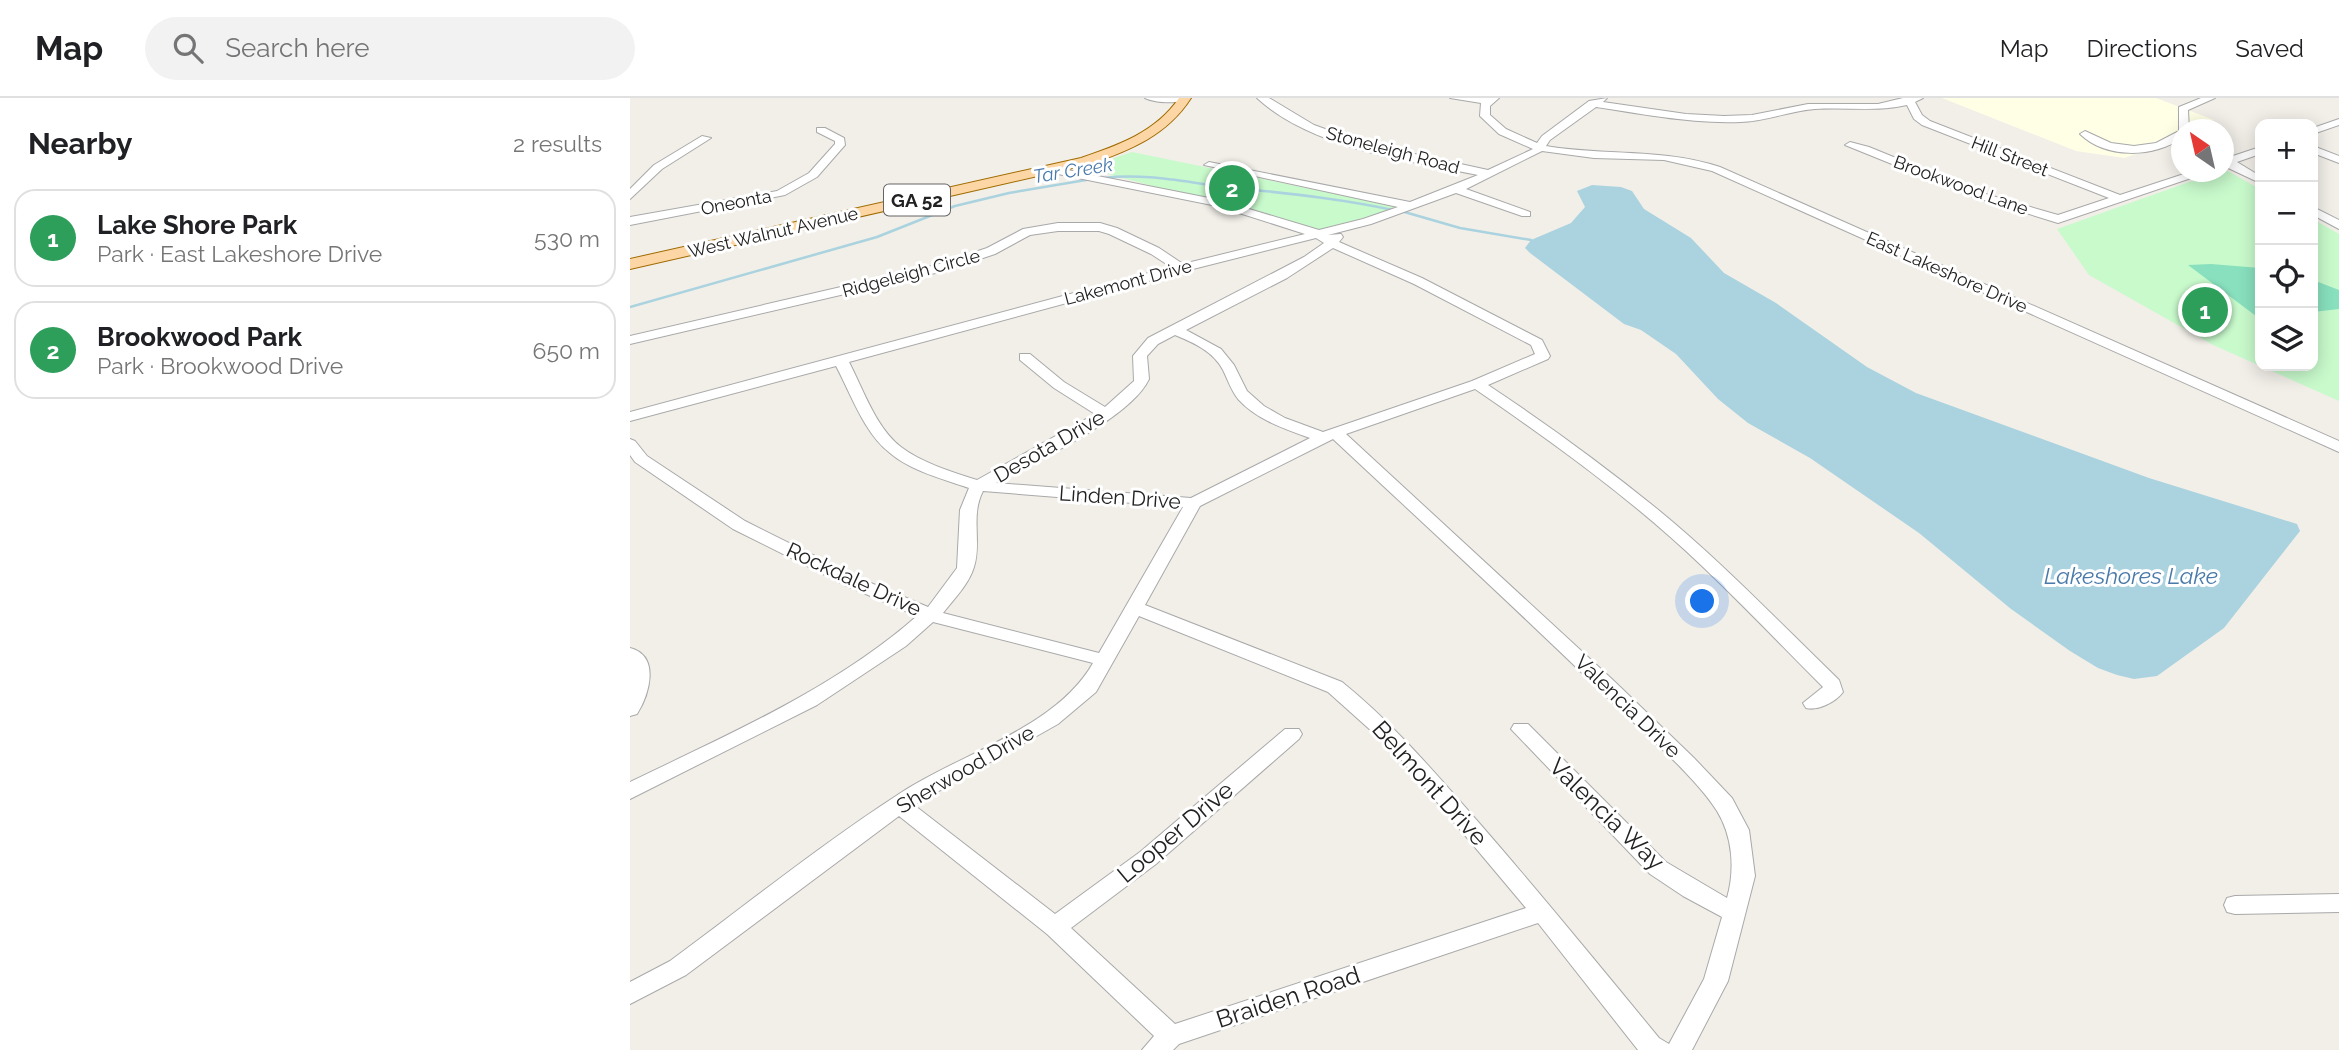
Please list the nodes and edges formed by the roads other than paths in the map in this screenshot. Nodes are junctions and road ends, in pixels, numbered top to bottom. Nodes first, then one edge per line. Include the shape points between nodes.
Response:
1 (1150, 98) edge
2 (1262, 98) edge
3 (1455, 98) edge
4 (2210, 98) edge
5 (1184, 99) edge
6 (1912, 99) edge
7 (1492, 100) edge
8 (1597, 101) edge
9 (2183, 119) edge
10 (2339, 122) edge
11 (2318, 129) edge
12 (821, 130) dead end
13 (2085, 134) dead end
14 (2171, 137) edge
15 (706, 138) dead end
16 (1850, 145) dead end
17 (1542, 147) junction
18 (2318, 151) edge
19 (2255, 152) edge
20 (2234, 159) edge
21 (2339, 160) edge
22 (1209, 165) dead end
23 (2234, 167) edge
24 (1052, 170) junction
25 (1491, 174) junction
26 (2255, 177) edge
27 (2171, 182) edge
28 (1456, 189) junction
29 (630, 196) edge
30 (2121, 199) junction
31 (1414, 206) junction
32 (2318, 213) edge
33 (1526, 214) dead end
34 (630, 221) edge
35 (2339, 225) edge
36 (1349, 227) junction
37 (1318, 234) junction
38 (1334, 244) junction
39 (630, 264) edge
40 (1181, 268) junction
41 (1173, 330) junction
42 (630, 340) edge
43 (1025, 357) dead end
44 (841, 359) junction
45 (1477, 384) junction
46 (1105, 414) junction
47 (630, 417) edge
48 (1329, 435) junction
49 (630, 444) edge
50 (2339, 447) edge
51 (978, 486) junction
52 (1194, 503) junction
53 (1133, 607) junction
54 (933, 616) junction
55 (630, 654) edge
56 (1104, 660) junction
57 (1813, 703) dead end
58 (630, 709) edge
59 (1521, 729) dead end
60 (1292, 734) dead end
61 (630, 791) edge
62 (900, 804) junction
63 (2339, 903) edge
64 (2235, 905) dead end
65 (1543, 912) junction
66 (1735, 913) junction
67 (1055, 927) junction
68 (630, 993) edge
69 (1163, 1043) edge
70 (1659, 1050) edge
71 (1679, 1050) edge

1 - 5 street
2 - 25 street, Stoneleigh Road via 1328,134
3 - 7 street
4 - 9 street via 2183,109
5 - 24 main road, West Walnut Avenue / GA 52 via 1166,122 1138,140
6 - 8 street via 1878,109 1813,106 1738,120 1686,117
6 - 30 street, Hill Street via 1918,117 1926,123
7 - 17 street, East Lakeshore Drive via 1483,111 1495,127
8 - 17 street, Lakemont Drive via 1546,138
10 - 11 street
12 - 34 street, Oneonta via 837,136 839,145 813,175 781,193
13 - 14 street via 2108,147 2141,149
15 - 29 street via 658,167
16 - 30 street, Brookwood Lane via 1975,194 2058,219
17 - 25 street, Lakemont Drive
17 - 50 street, East Lakeshore Drive via 1665,157 1716,169
18 - 21 street
19 - 20 street
22 - 31 street
23 - 26 street
24 - 37 street via 1219,203
24 - 39 main road, West Walnut Avenue / GA 52
25 - 28 street, Lakemont Drive
27 - 30 street
28 - 31 street, Lakemont Drive
28 - 33 street
31 - 36 street, Lakemont Drive
32 - 35 street
36 - 37 street, Lakemont Drive
36 - 38 street, Desota Drive
37 - 38 street
37 - 40 street, Lakemont Drive
38 - 41 street, Desota Drive via 1308,262
38 - 45 street, Linden Drive via 1537,342 1543,356
40 - 42 street, Ridgeleigh Circle via 1113,231 1058,227 1027,232 992,251 940,268
40 - 44 street, Lakemont Drive
41 - 46 street, Desota Drive via 1144,348 1141,382
41 - 48 street, Valencia Drive via 1213,349 1242,394 1262,412 1292,426
43 - 46 street
44 - 47 street, Lakemont Drive
44 - 51 street, Linden Drive via 878,431 895,450
45 - 48 street, Linden Drive
45 - 57 street via 1595,467 1708,562 1832,685 1833,692
46 - 51 street, Desota Drive
48 - 52 street, Linden Drive
48 - 66 street, Valencia Drive via 1647,724 1724,804 1738,831 1744,876
49 - 54 street, Rockdale Drive via 641,459 740,525
51 - 52 street, Linden Drive
51 - 54 street, Desota Drive via 967,512 963,575
52 - 53 street, Sherwood Drive
53 - 56 street, Sherwood Drive
53 - 65 street, Belmont Drive via 1335,687 1402,747
54 - 56 street, Rockdale Drive
54 - 61 street, Desota Drive via 825,690
55 - 58 street via 638,660 642,673
56 - 62 street, Sherwood Drive via 1089,687 1052,719
59 - 66 street, Valencia Way via 1658,868
60 - 67 street, Looper Drive via 1148,858
62 - 67 street, Braiden Road
62 - 68 street, Sherwood Drive via 678,968
63 - 64 street
65 - 69 street, Braiden Road
65 - 70 street, Belmont Drive via 1650,1046
66 - 71 street, Valencia Drive via 1716,981
67 - 69 street, Braiden Road

